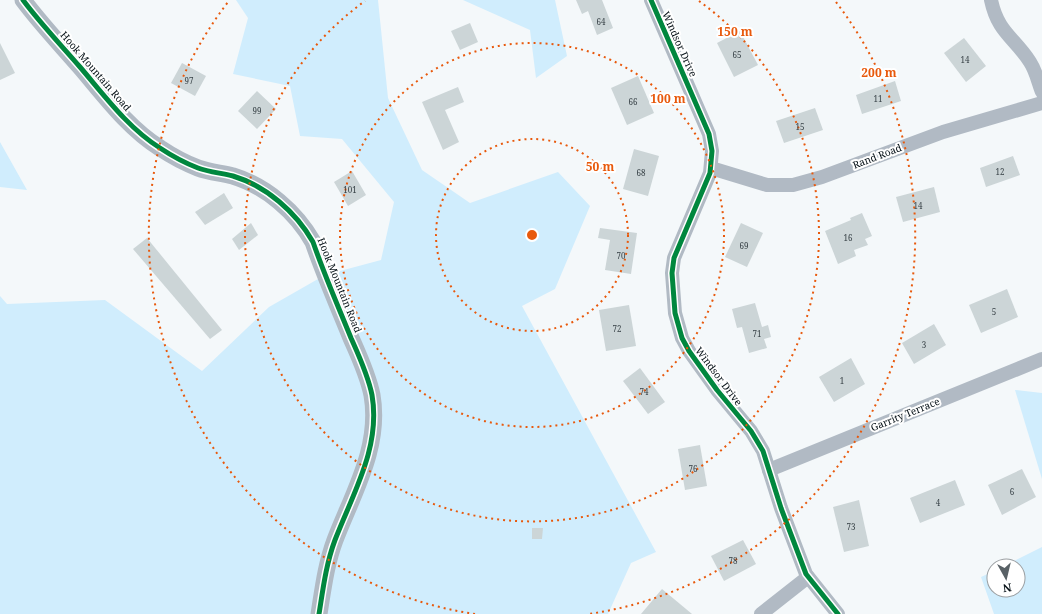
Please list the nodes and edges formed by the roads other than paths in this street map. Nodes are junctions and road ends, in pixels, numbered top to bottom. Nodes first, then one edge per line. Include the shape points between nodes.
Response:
1 (23, 0) edge
2 (651, 0) edge
3 (991, 0) edge
4 (1042, 92) edge
5 (1042, 103) edge
6 (711, 168) junction
7 (1042, 359) edge
8 (769, 470) junction
9 (808, 577) junction
10 (319, 614) edge
11 (761, 614) edge
12 (838, 614) edge

1 - 10 street, Hook Mountain Road via 138,132 180,160 198,168 234,176 265,191 293,213 313,242 364,369 372,394 373,412 373,430 366,464 335,541
2 - 6 street, Windsor Drive via 709,134
3 - 4 street via 994,15 1000,26 1030,61
5 - 6 street, Rand Road via 943,132 793,186 767,185
6 - 8 street, Windsor Drive via 706,187 674,258 672,288 675,313 688,351 751,431 763,451
7 - 8 street, Garrity Terrace
8 - 9 street, Windsor Drive
9 - 11 street
9 - 12 street, Windsor Drive

